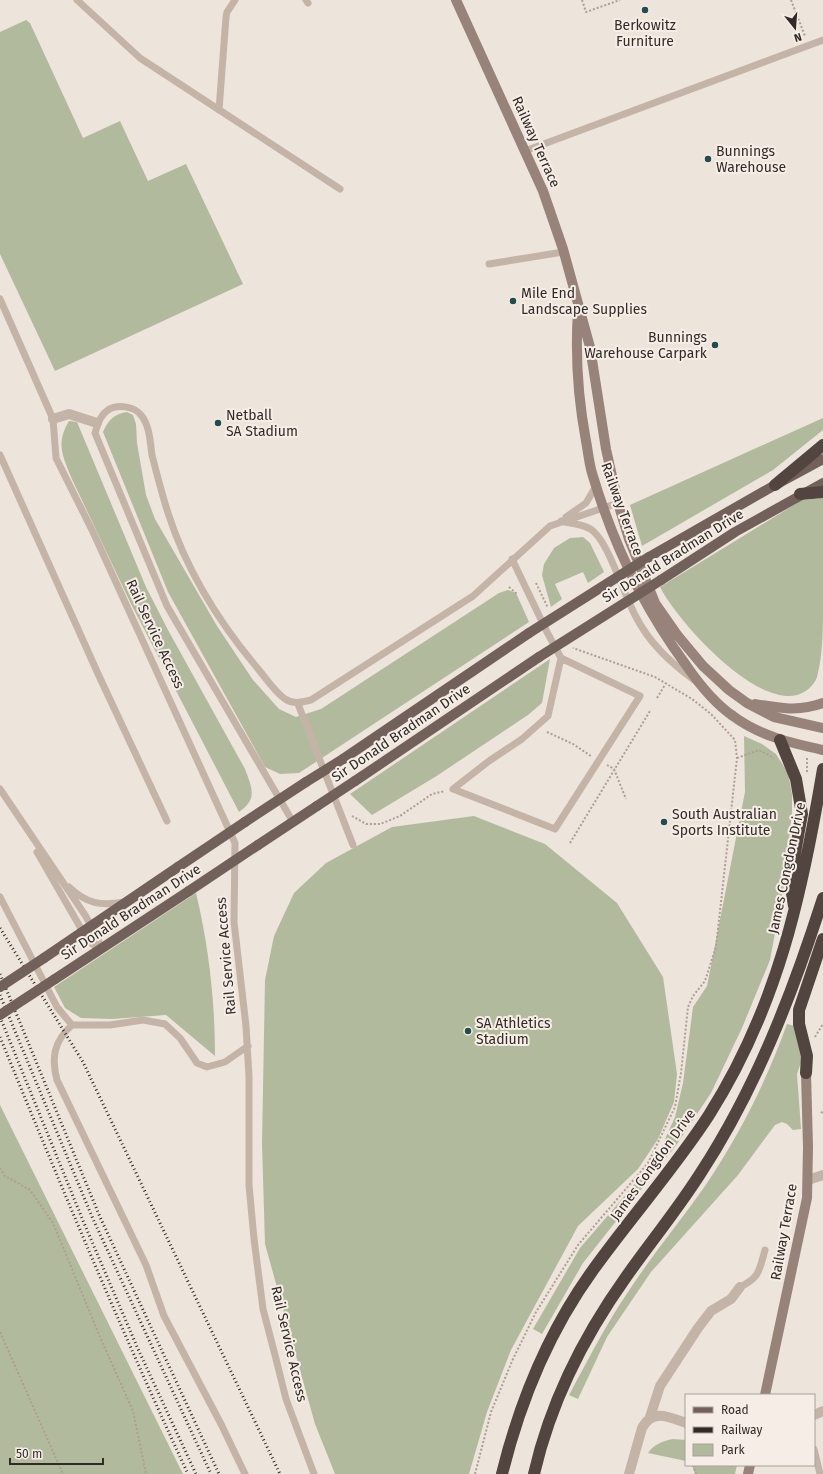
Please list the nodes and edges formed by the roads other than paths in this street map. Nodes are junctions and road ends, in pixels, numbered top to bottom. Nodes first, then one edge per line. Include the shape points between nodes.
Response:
1 (77, 0) edge
2 (235, 0) edge
3 (456, 0) edge
4 (823, 40) edge
5 (219, 110) junction
6 (525, 151) junction
7 (340, 189) dead end
8 (563, 252) junction
9 (489, 264) dead end
10 (0, 299) edge
11 (578, 301) junction
12 (53, 418) junction
13 (97, 423) junction
14 (823, 445) edge
15 (0, 455) edge
16 (823, 460) edge
17 (2, 466) edge
18 (823, 483) edge
19 (775, 484) junction
20 (596, 486) junction
21 (823, 492) edge
22 (800, 494) junction
23 (618, 504) junction
24 (604, 508) junction
25 (561, 521) junction
26 (512, 559) junction
27 (561, 658) junction
28 (700, 685) junction
29 (747, 703) junction
30 (823, 703) edge
31 (298, 704) junction
32 (823, 728) edge
33 (780, 740) junction
34 (823, 750) edge
35 (823, 769) edge
36 (0, 789) edge
37 (280, 799) junction
38 (167, 821) dead end
39 (293, 822) junction
40 (24, 825) junction
41 (353, 845) dead end
42 (60, 878) junction
43 (0, 897) edge
44 (128, 901) junction
45 (822, 901) edge
46 (795, 911) junction
47 (92, 925) junction
48 (823, 926) edge
49 (83, 932) junction
50 (823, 939) edge
51 (100, 949) junction
52 (0, 987) edge
53 (0, 1015) edge
54 (72, 1025) junction
55 (248, 1046) junction
56 (806, 1072) joint
57 (823, 1175) edge
58 (808, 1180) junction
59 (765, 1250) dead end
60 (740, 1287) joint
61 (765, 1394) edge
62 (650, 1417) junction
63 (685, 1423) edge
64 (815, 1453) edge
65 (245, 1474) edge
66 (314, 1474) edge
67 (502, 1474) edge
68 (534, 1474) edge
69 (629, 1474) edge
70 (820, 1474) edge

1 - 5 lane via 140,58
2 - 5 lane via 226,17
3 - 6 main road, Railway Terrace
4 - 6 lane
5 - 7 lane
6 - 8 main road, Railway Terrace via 543,191
8 - 9 lane
8 - 11 main road, Railway Terrace
10 - 12 lane, Rail Service Access
11 - 20 main road, Railway Terrace via 576,344 582,420
11 - 23 main road, Railway Terrace via 590,347 606,449
12 - 13 street via 69,414
12 - 55 lane, Rail Service Access via 56,458 93,532 235,843 234,922
13 - 31 lane via 107,410 120,406 140,413 147,424 154,462 169,515 197,580 226,629 246,655 278,693 286,700
13 - 37 lane via 97,439 167,606
14 - 19 highway
15 - 17 lane
16 - 19 main road, Sir Donald Bradman Drive
17 - 38 lane
18 - 22 main road, Sir Donald Bradman Drive
19 - 37 main road, Sir Donald Bradman Drive, bridge via 649,557 529,633
20 - 24 main road, Railway Terrace
20 - 25 lane via 586,503
21 - 22 highway
22 - 39 main road, Sir Donald Bradman Drive, bridge via 735,532 539,657
23 - 24 lane
23 - 29 main road, Railway Terrace via 655,603 703,666 728,690
24 - 25 lane
24 - 28 main road, Railway Terrace via 647,606 666,638
25 - 26 lane via 550,526
25 - 28 lane via 587,527 596,533 635,616 650,640 672,663
26 - 27 lane
26 - 31 lane via 473,596 317,696
27 - 27 lane via 640,696 555,829 453,789 522,739 548,716
28 - 33 main road, Railway Terrace via 732,716
29 - 30 main road via 790,709
29 - 32 main road, Railway Terrace via 774,717
31 - 41 lane
33 - 34 main road, Railway Terrace
33 - 46 highway via 796,779 802,814 790,881
35 - 46 highway, James Congdon Drive via 805,872
36 - 40 lane
37 - 39 lane
37 - 44 main road, Sir Donald Bradman Drive, bridge
39 - 51 main road, Sir Donald Bradman Drive, bridge
40 - 42 lane
40 - 49 lane via 64,902
42 - 44 lane via 85,900 106,905
42 - 47 lane
43 - 54 lane via 57,1007
44 - 47 main road, Sir Donald Bradman Drive
45 - 48 highway
45 - 68 highway via 788,1001 762,1061 733,1118 700,1173 625,1278 590,1333 561,1393 538,1454
46 - 67 highway, James Congdon Drive via 769,996 742,1056 710,1114 673,1168 592,1270 559,1325 531,1383
47 - 49 main road, Sir Donald Bradman Drive
47 - 51 lane
49 - 51 lane via 91,943
49 - 52 main road, Sir Donald Bradman Drive, bridge
50 - 56 highway via 799,1010 799,1024 807,1056
51 - 53 main road, Sir Donald Bradman Drive, bridge
54 - 55 lane via 110,1026 142,1020 165,1024 180,1038 197,1063 207,1067 225,1062
54 - 65 lane via 65,1031 54,1050 57,1080 146,1265 164,1316
55 - 66 lane, Rail Service Access via 249,1185 263,1309 286,1399
56 - 58 main road, Railway Terrace
57 - 58 street
58 - 61 main road, Railway Terrace via 803,1220
59 - 60 lane via 756,1277
60 - 62 street via 731,1299 711,1311 698,1328 660,1386
62 - 63 street via 665,1415
62 - 69 street via 642,1428
64 - 70 lane

